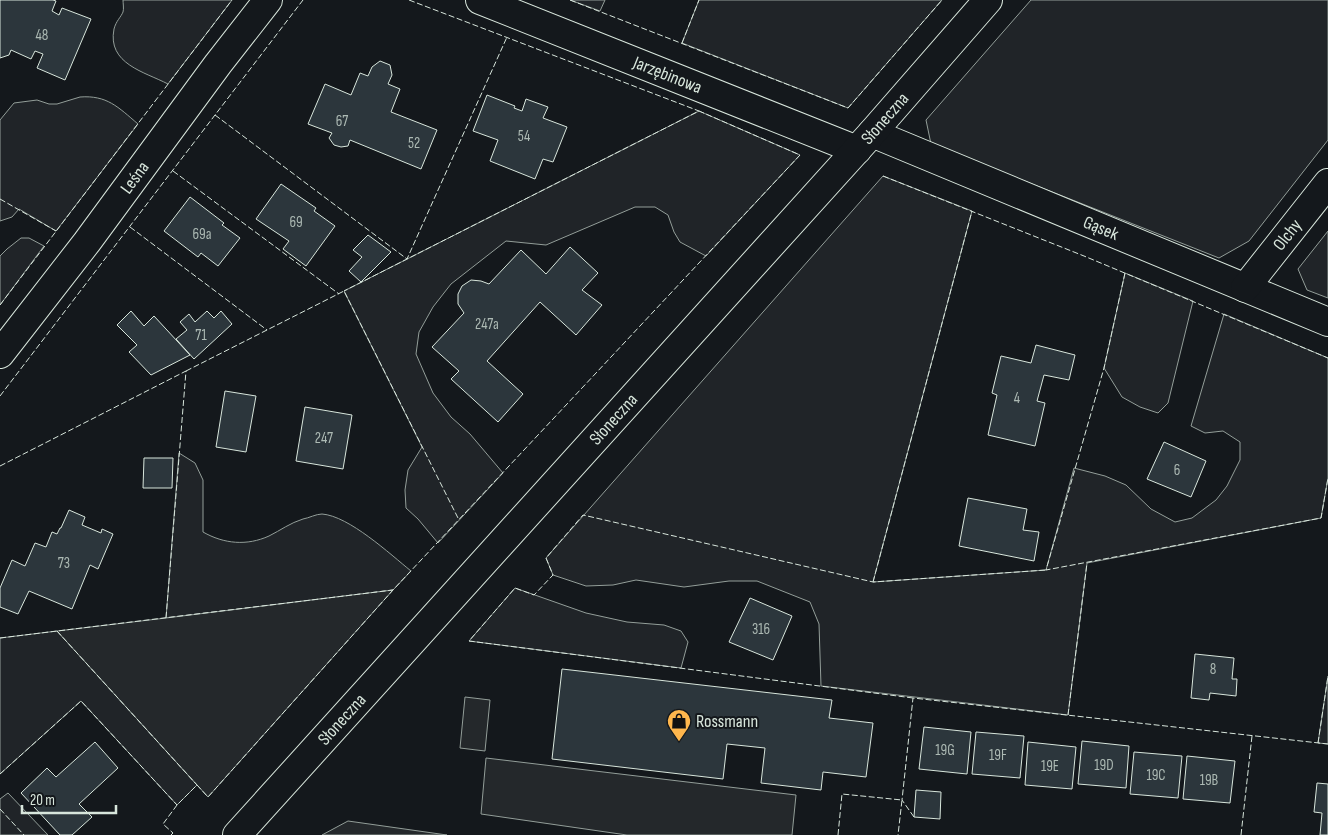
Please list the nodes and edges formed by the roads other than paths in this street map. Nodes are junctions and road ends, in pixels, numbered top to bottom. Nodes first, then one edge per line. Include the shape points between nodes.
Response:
1 (268, 0) edge
2 (480, 0) edge
3 (988, 0) edge
4 (865, 142) junction
5 (1328, 183) edge
6 (1246, 288) junction
7 (1328, 322) edge
8 (0, 354) edge
9 (237, 835) edge

1 - 8 street, Leśna
2 - 4 street, Jarzębinowa
3 - 4 street, Słoneczna
4 - 6 street, Gąsek
4 - 9 street, Słoneczna
5 - 6 street, Olchy
6 - 7 street, Gąsek

